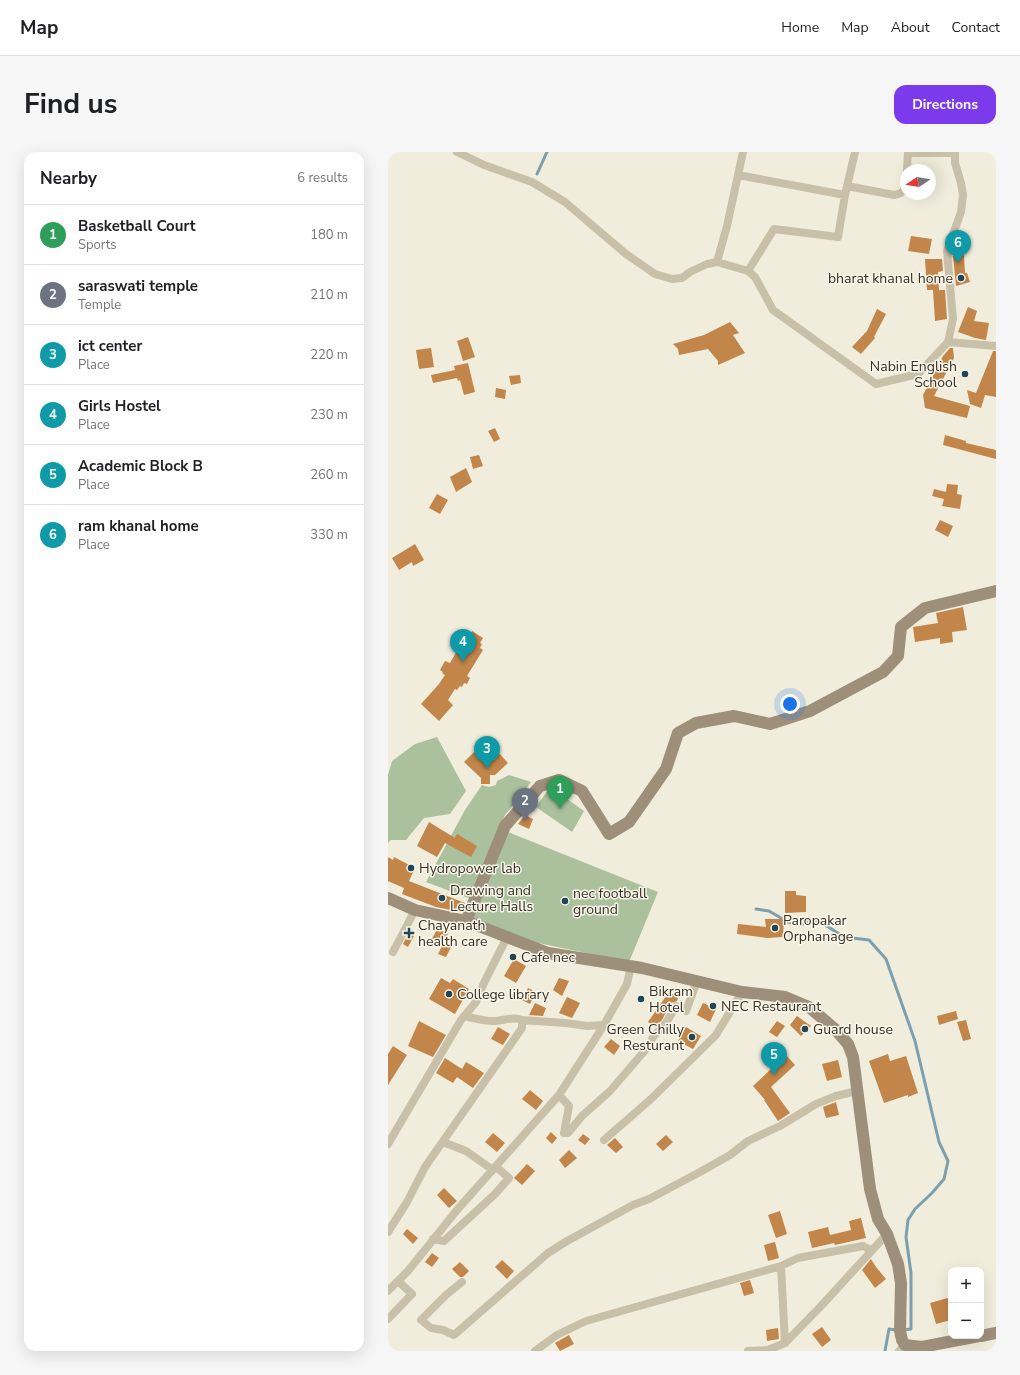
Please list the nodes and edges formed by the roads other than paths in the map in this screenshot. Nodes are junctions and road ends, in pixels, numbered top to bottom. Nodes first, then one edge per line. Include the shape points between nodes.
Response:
1 (457, 152) edge
2 (743, 152) edge
3 (855, 152) edge
4 (908, 152) edge
5 (955, 153) edge
6 (907, 164) edge
7 (738, 175) junction
8 (847, 186) junction
9 (900, 194) edge
10 (845, 195) junction
11 (717, 262) junction
12 (748, 271) junction
13 (948, 342) junction
14 (996, 346) edge
15 (996, 591) edge
16 (388, 898) edge
17 (415, 910) junction
18 (466, 921) junction
19 (508, 937) junction
20 (393, 952) dead end
21 (631, 966) junction
22 (696, 981) junction
23 (742, 992) junction
24 (464, 1016) junction
25 (522, 1020) junction
26 (604, 1025) junction
27 (858, 1092) junction
28 (559, 1095) junction
29 (604, 1140) dead end
30 (443, 1142) junction
31 (388, 1144) edge
32 (495, 1169) junction
33 (388, 1232) edge
34 (887, 1234) junction
35 (433, 1239) junction
36 (871, 1250) junction
37 (782, 1266) junction
38 (398, 1281) junction
39 (462, 1282) dead end
40 (388, 1290) edge
41 (388, 1319) edge
42 (996, 1333) edge
43 (984, 1335) edge
44 (964, 1339) edge
45 (785, 1343) junction
46 (902, 1348) edge
47 (535, 1351) edge
48 (748, 1351) edge

1 - 11 street via 484,165 532,182 565,202 626,254 655,274 672,279 682,278 707,264
2 - 7 street
3 - 8 street
4 - 5 street
4 - 6 street
5 - 13 street via 963,196 947,251 953,319
7 - 10 street
7 - 11 street
8 - 9 street
8 - 10 street
10 - 12 street via 838,237 774,229
11 - 12 street
12 - 13 street via 755,277 774,310 876,384 918,374
13 - 14 street
15 - 18 street via 925,608 901,627 898,656 883,672 810,711 770,724 734,716 696,723 678,733 666,768 642,804 629,822 609,834 582,791 559,780 540,786 505,826
16 - 17 street
17 - 18 street
17 - 20 street
18 - 19 street
19 - 21 street via 548,953
19 - 24 street via 476,1002
21 - 22 street
21 - 26 street via 627,984
22 - 23 street
22 - 28 street via 686,1011 676,1006 648,1047 568,1134 564,1133 569,1106
23 - 27 street via 785,997 809,1007 836,1030 848,1044 853,1057
23 - 29 street via 716,1035 651,1099
24 - 25 street via 494,1021 517,1018
24 - 31 street
25 - 26 street via 566,1022 587,1026
25 - 30 street via 522,1028
26 - 28 street
27 - 34 street via 871,1196 878,1219
27 - 39 street via 836,1096 816,1104 780,1126 748,1141 700,1172 567,1241 521,1275 454,1335 431,1328 420,1320
28 - 32 street
30 - 32 street via 466,1151
30 - 33 street via 425,1167
32 - 35 street
32 - 35 street via 509,1178 444,1241
34 - 36 street
34 - 46 street via 898,1264 901,1283
35 - 38 street
36 - 37 street via 863,1246 798,1258
36 - 45 street
37 - 45 street
37 - 47 street via 586,1321 557,1335
38 - 40 street
38 - 41 street via 412,1294
42 - 43 street
44 - 46 street
45 - 48 street via 768,1350

